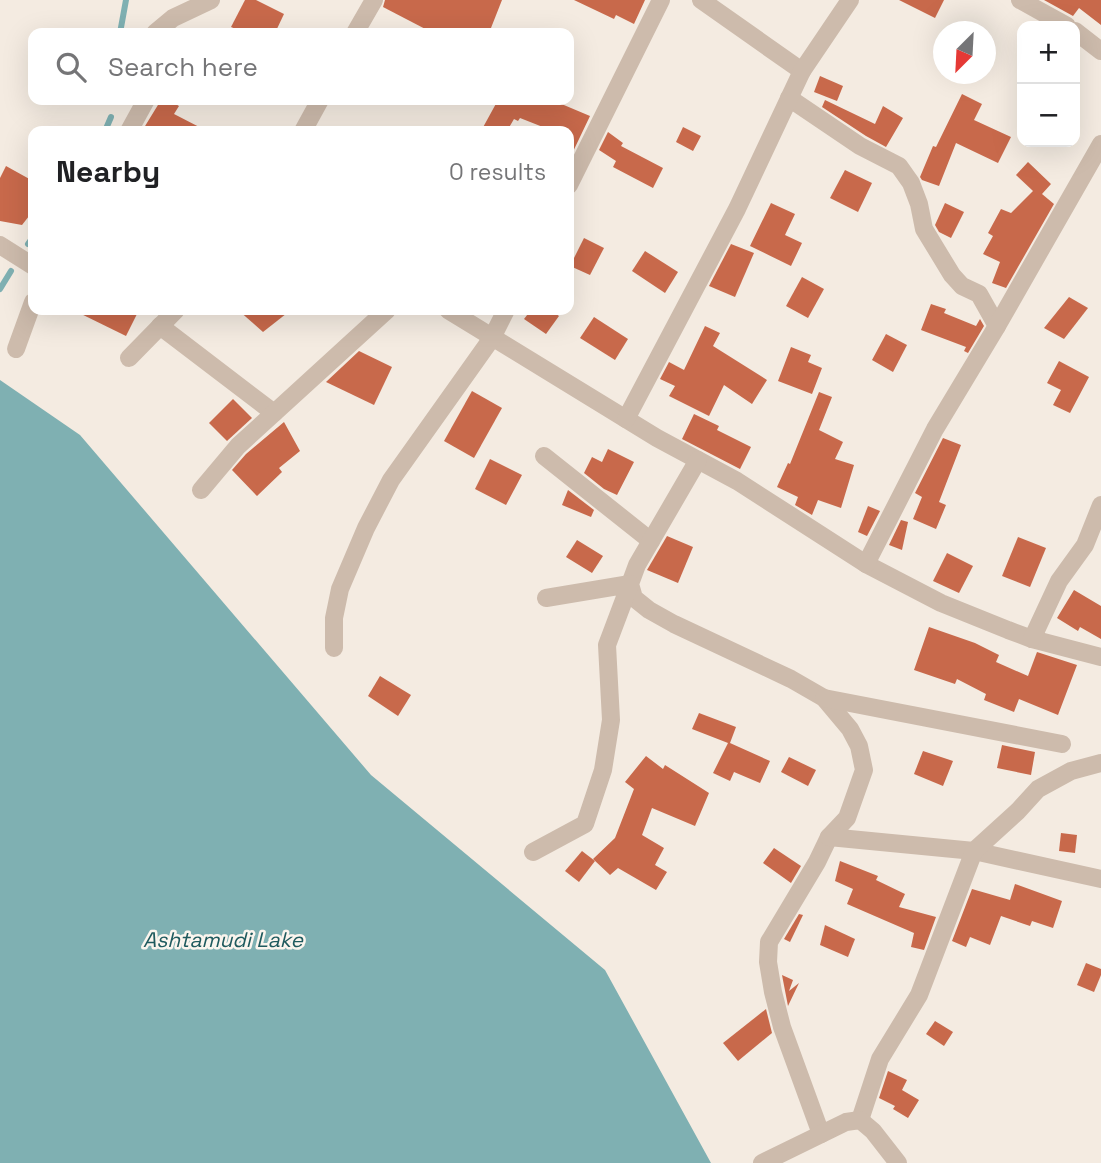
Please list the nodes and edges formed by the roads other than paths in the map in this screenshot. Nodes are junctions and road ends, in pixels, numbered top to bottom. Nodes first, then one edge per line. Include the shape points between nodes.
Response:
1 (211, 0) edge
2 (374, 0) edge
3 (701, 0) edge
4 (850, 0) edge
5 (1020, 0) edge
6 (657, 1) edge
7 (1044, 6) edge
8 (1061, 21) edge
9 (161, 28) edge
10 (358, 28) edge
11 (1080, 36) edge
12 (1101, 51) edge
13 (802, 71) junction
14 (789, 98) junction
15 (143, 105) edge
16 (317, 105) edge
17 (133, 126) edge
18 (306, 126) edge
19 (1101, 144) edge
20 (574, 175) edge
21 (0, 245) edge
22 (28, 264) edge
23 (28, 315) edge
24 (171, 315) edge
25 (382, 315) edge
26 (456, 315) edge
27 (504, 315) edge
28 (160, 326) junction
29 (997, 326) junction
30 (492, 338) junction
31 (16, 349) dead end
32 (129, 358) dead end
33 (274, 413) junction
34 (626, 419) junction
35 (544, 456) dead end
36 (698, 460) junction
37 (201, 490) dead end
38 (1101, 505) edge
39 (651, 541) junction
40 (866, 564) junction
41 (630, 584) junction
42 (546, 598) dead end
43 (1032, 639) junction
44 (334, 648) dead end
45 (1101, 657) edge
46 (824, 698) junction
47 (1062, 744) dead end
48 (1101, 763) edge
49 (829, 837) junction
50 (974, 851) junction
51 (533, 852) dead end
52 (1101, 879) edge
53 (860, 1121) junction
54 (821, 1135) junction
55 (762, 1163) edge
56 (898, 1163) edge

1 - 9 street
2 - 10 street
3 - 13 street
4 - 13 street
5 - 7 street
6 - 20 street
7 - 8 street
11 - 12 street
13 - 14 street
14 - 29 street via 899,166 911,183 925,229 952,275 979,294
14 - 34 street via 712,260
15 - 17 street
16 - 18 street
19 - 29 street
21 - 22 street
23 - 31 street
24 - 28 street
25 - 33 street
26 - 30 street
27 - 30 street
28 - 32 street
28 - 33 street
29 - 40 street via 935,429
30 - 34 street
30 - 44 street via 391,480 366,528 340,589
33 - 37 street
34 - 36 street
35 - 39 street
36 - 39 street
36 - 40 street
38 - 43 street via 1085,545 1059,581
39 - 41 street
40 - 43 street via 941,603
41 - 42 street
41 - 46 street via 634,598 649,610
41 - 51 street via 607,645 611,720 603,770 585,824
43 - 45 street
46 - 47 street
46 - 49 street via 850,729 864,770 847,818
48 - 50 street via 1070,771 1038,789
49 - 50 street
49 - 54 street via 769,942 768,962 782,1027
50 - 52 street
50 - 53 street via 919,995 880,1059
53 - 54 street via 846,1122
53 - 56 street
54 - 55 street

